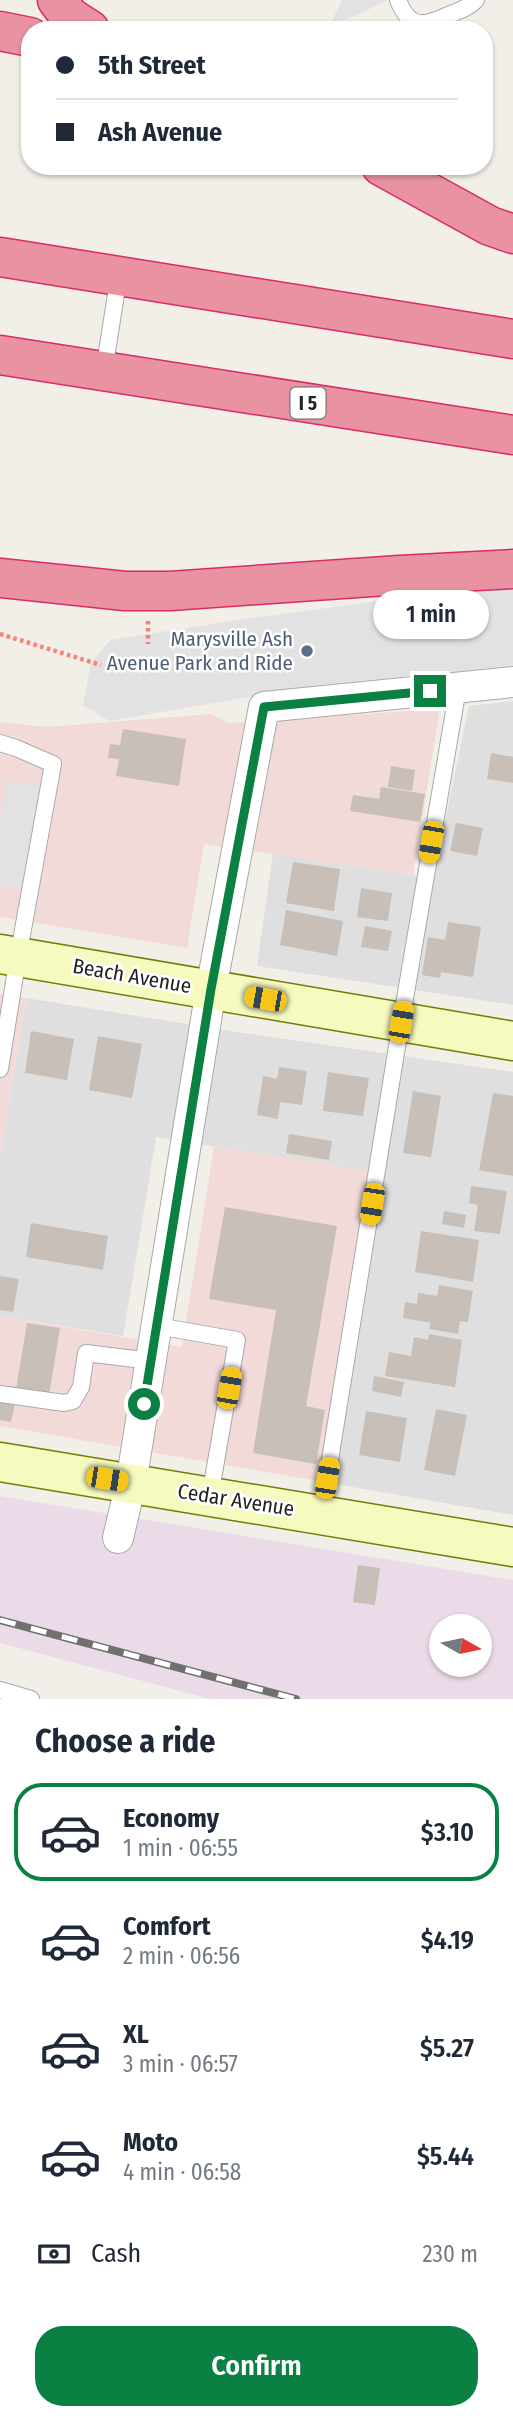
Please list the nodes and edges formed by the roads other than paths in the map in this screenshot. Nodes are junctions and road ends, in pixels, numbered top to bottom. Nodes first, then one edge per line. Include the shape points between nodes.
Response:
1 (57, 0) edge
2 (398, 0) edge
3 (476, 0) edge
4 (76, 21) edge
5 (413, 21) edge
6 (437, 21) edge
7 (0, 31) edge
8 (21, 35) edge
9 (396, 175) edge
10 (513, 234) edge
11 (0, 257) edge
12 (119, 275) junction
13 (513, 339) edge
14 (0, 355) edge
15 (104, 371) junction
16 (513, 435) edge
17 (513, 569) edge
18 (0, 578) edge
19 (513, 682) edge
20 (457, 688) junction
21 (0, 743) edge
22 (9, 955) edge
23 (211, 989) junction
24 (401, 1022) junction
25 (513, 1041) edge
26 (0, 1069) edge
27 (157, 1326) junction
28 (151, 1361) junction
29 (0, 1394) edge
30 (0, 1462) edge
31 (131, 1483) junction
32 (210, 1496) junction
33 (321, 1515) junction
34 (118, 1538) dead end
35 (512, 1541) edge
36 (0, 1690) edge
37 (31, 1699) edge

1 - 4 highway
2 - 5 lane
3 - 6 lane
7 - 8 highway
9 - 10 highway via 489,226
11 - 12 highway
12 - 13 highway
12 - 15 lane
14 - 15 highway, I 5
15 - 16 highway, I 5
17 - 18 highway via 170,591 100,590
19 - 20 street
20 - 23 street via 264,707
20 - 24 lane
21 - 22 lane via 53,764
22 - 23 street, Beach Avenue
22 - 26 lane
23 - 24 street, Beach Avenue
23 - 27 street
24 - 25 street, Beach Avenue
24 - 33 lane
27 - 28 street
27 - 32 lane via 237,1340
28 - 29 lane via 86,1353 81,1387 73,1401 64,1403
28 - 31 street
30 - 31 street, Cedar Avenue
31 - 32 street, Cedar Avenue
31 - 34 street
32 - 33 street, Cedar Avenue
33 - 35 street, Cedar Avenue
36 - 37 lane

